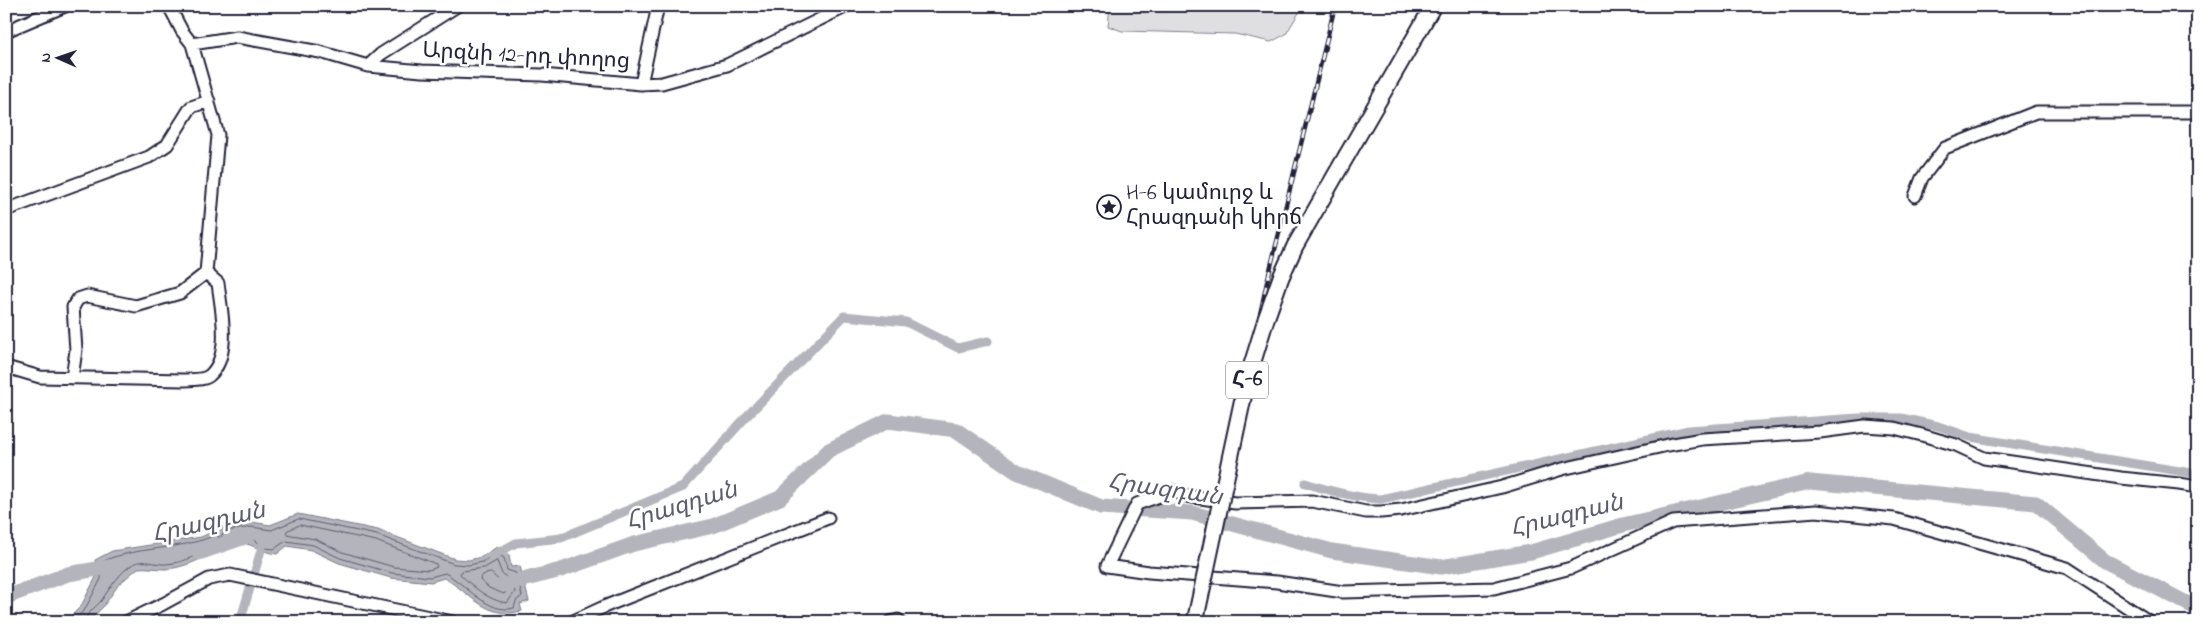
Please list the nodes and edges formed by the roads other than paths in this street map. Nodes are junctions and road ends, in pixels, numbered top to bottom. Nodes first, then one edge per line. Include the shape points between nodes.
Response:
1 (65, 6) edge
2 (169, 6) edge
3 (457, 6) edge
4 (658, 6) edge
5 (846, 6) edge
6 (1433, 6) edge
7 (6, 31) edge
8 (192, 44) junction
9 (368, 66) junction
10 (641, 84) junction
11 (209, 101) junction
12 (2198, 112) edge
13 (1914, 196) dead end
14 (6, 210) edge
15 (206, 272) junction
16 (6, 367) edge
17 (72, 378) junction
18 (2198, 487) edge
19 (828, 518) dead end
20 (126, 622) edge
21 (453, 622) edge
22 (571, 622) edge
23 (890, 622) edge
24 (900, 622) edge
25 (1195, 622) edge
26 (2150, 622) edge

1 - 7 street
2 - 8 street
3 - 9 street via 381,54
4 - 10 street
5 - 10 street, Արզնի 12-րդ փողոց via 726,65 662,83
6 - 25 main road, Հ-6, bridge via 1295,246 1281,277 1246,384
8 - 9 street, Արզնի 12-րդ փողոց via 236,37 320,52
8 - 11 street
9 - 10 street, Արզնի 12-րդ փողոց
11 - 14 street via 191,107 167,145 149,158
11 - 15 street via 218,135
12 - 13 street via 2036,112 1945,148 1922,178
15 - 17 street via 180,293 136,306 87,296 78,299 73,307 76,350
15 - 17 street via 218,283 224,339 218,364 209,376 183,380
16 - 17 street via 40,377
18 - 26 street via 1984,458 1956,445 1894,428 1865,426 1702,439 1668,445 1562,469 1502,487 1381,512 1312,501 1234,503 1172,491 1137,504 1107,566 1277,582 1343,592 1494,588 1571,568 1673,522 1816,511 1894,519 2067,568
19 - 22 street
20 - 21 street via 209,579 230,575
23 - 24 street

